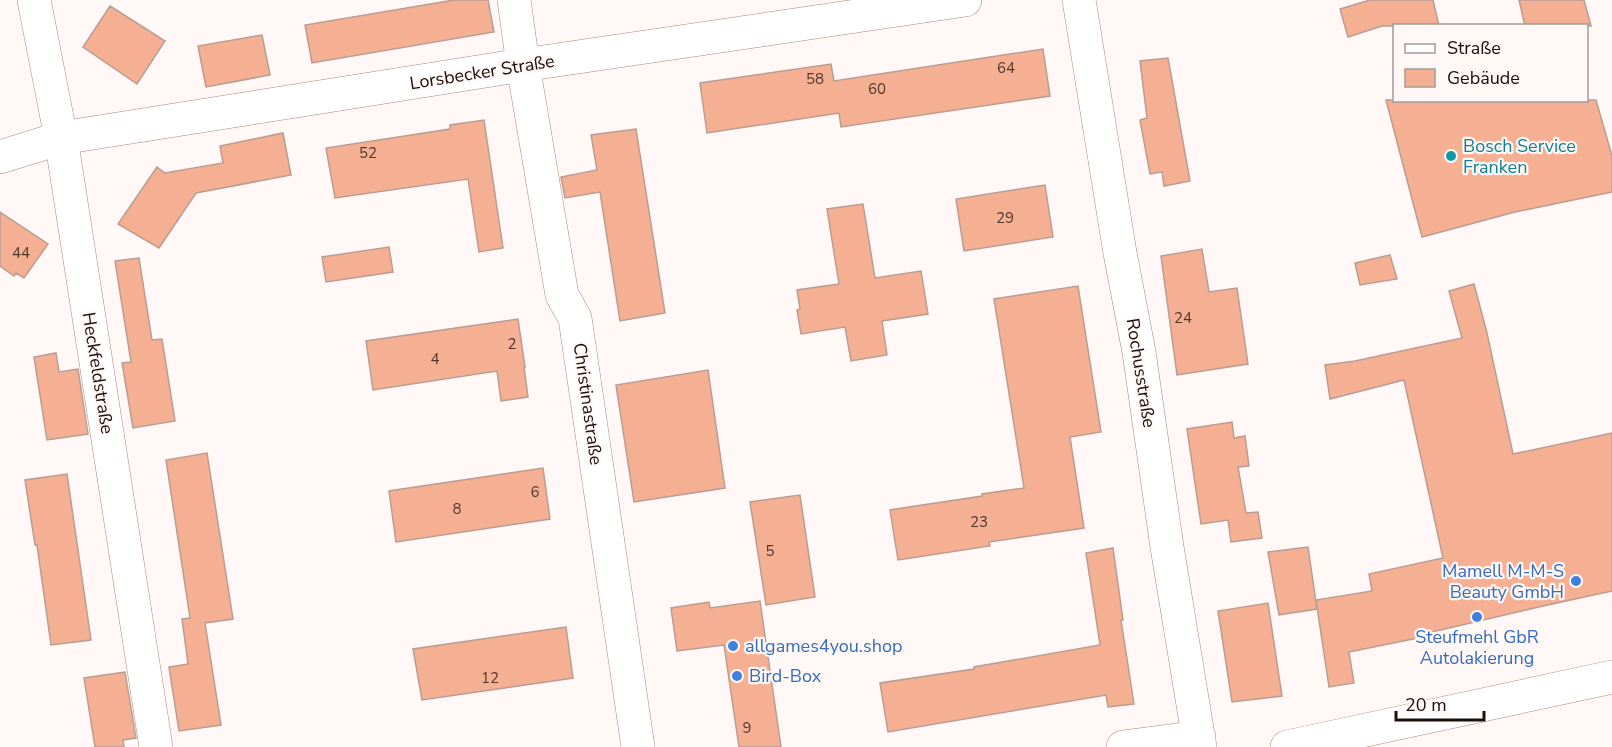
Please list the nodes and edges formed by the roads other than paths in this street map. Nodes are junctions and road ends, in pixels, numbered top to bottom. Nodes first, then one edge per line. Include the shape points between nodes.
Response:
1 (34, 0) edge
2 (514, 0) edge
3 (965, 0) edge
4 (1079, 0) edge
5 (523, 66) junction
6 (61, 138) junction
7 (0, 156) edge
8 (1612, 677) edge
9 (1200, 742) edge
10 (156, 747) edge
11 (638, 747) edge
12 (1123, 747) edge
13 (1287, 747) edge

1 - 6 street, Heckfeldstraße
2 - 5 street, Christinastraße
3 - 5 street, Lorsbecker Straße
4 - 9 street, Rochusstraße
5 - 6 street, Lorsbecker Straße
5 - 11 street, Christinastraße via 562,295 575,318
6 - 7 street, Lorsbecker Straße
6 - 10 street, Heckfeldstraße
8 - 13 street
9 - 12 street

